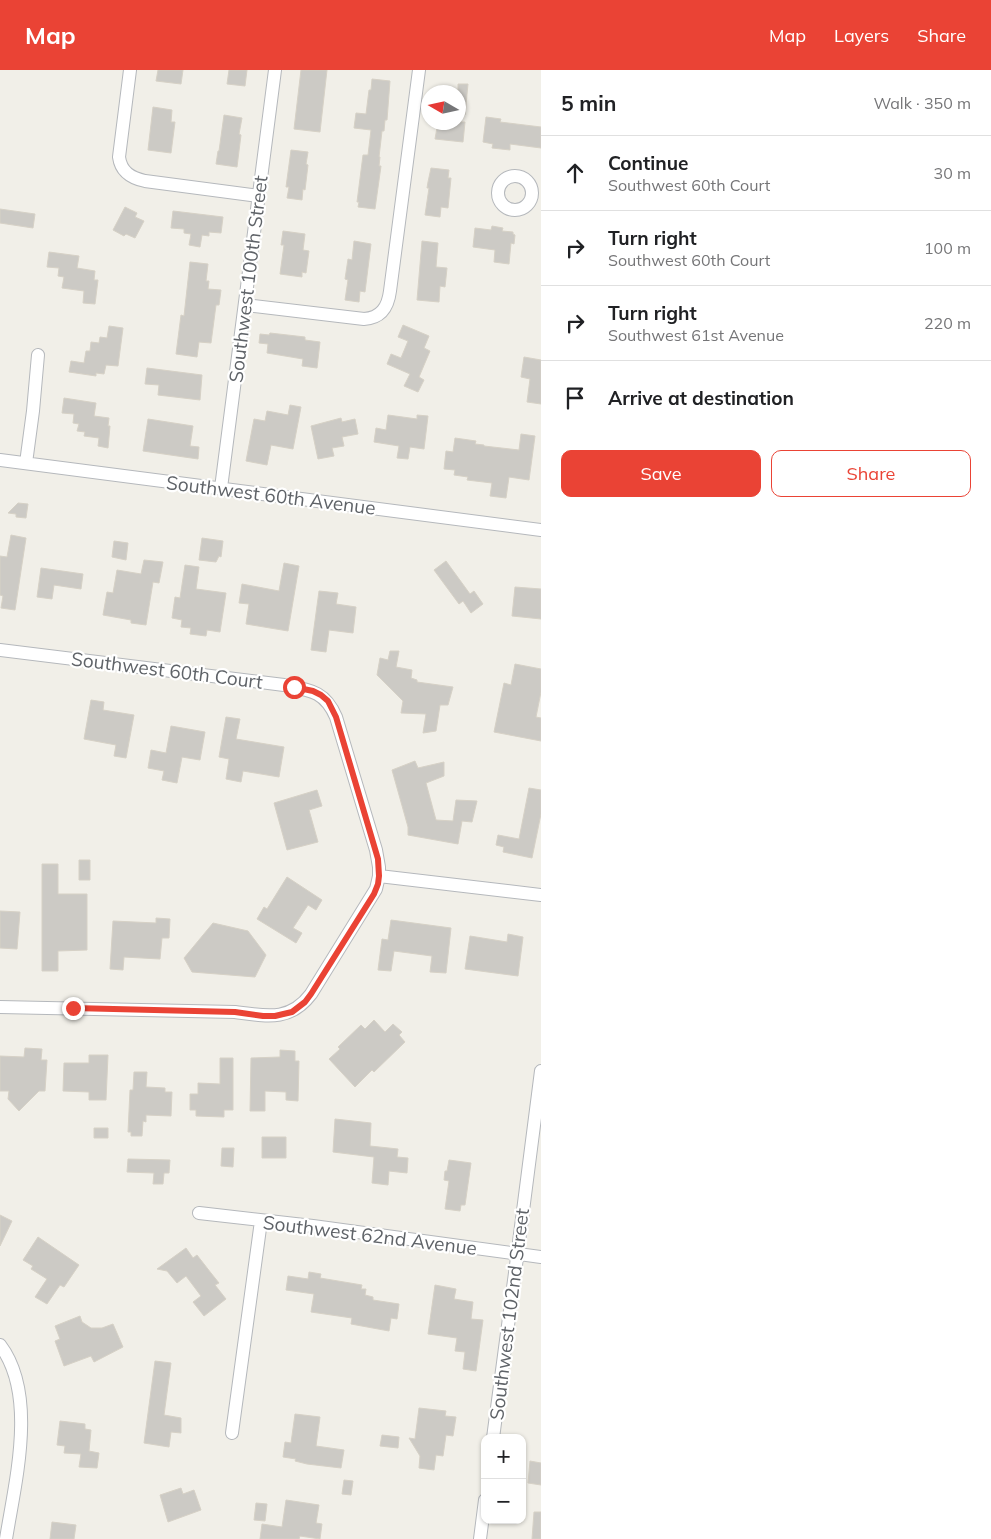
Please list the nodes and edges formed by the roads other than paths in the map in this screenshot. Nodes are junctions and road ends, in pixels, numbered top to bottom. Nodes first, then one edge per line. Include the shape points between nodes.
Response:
1 (130, 70) edge
2 (275, 70) edge
3 (419, 70) edge
4 (259, 196) junction
5 (245, 305) junction
6 (38, 355) dead end
7 (0, 460) edge
8 (26, 463) junction
9 (221, 488) junction
10 (541, 530) edge
11 (0, 650) edge
12 (379, 876) junction
13 (541, 895) edge
14 (0, 1007) edge
15 (541, 1071) edge
16 (199, 1213) dead end
17 (261, 1221) junction
18 (517, 1254) junction
19 (541, 1257) edge
20 (0, 1345) edge
21 (232, 1433) dead end
22 (494, 1434) edge
23 (482, 1524) edge
24 (6, 1539) edge
25 (480, 1539) edge

1 - 4 street via 120,151 120,163 125,172 145,180
2 - 4 street, Southwest 100th Street
3 - 5 street via 390,291 387,305 380,315 364,319
4 - 5 street, Southwest 100th Street
5 - 9 street, Southwest 100th Street
6 - 8 street
7 - 8 street, Southwest 60th Avenue
8 - 9 street, Southwest 60th Avenue
9 - 10 street, Southwest 60th Avenue
11 - 12 street, Southwest 60th Court via 284,685 321,695 336,717 376,850
12 - 13 street
12 - 14 street via 374,894 323,977 305,1002 292,1012 269,1016 235,1012
15 - 18 street, Southwest 102nd Street
16 - 17 street, Southwest 62nd Avenue
17 - 18 street, Southwest 62nd Avenue
17 - 21 street
18 - 19 street, Southwest 62nd Avenue
18 - 22 street, Southwest 102nd Street
20 - 24 street via 13,1367 22,1418
23 - 25 street

